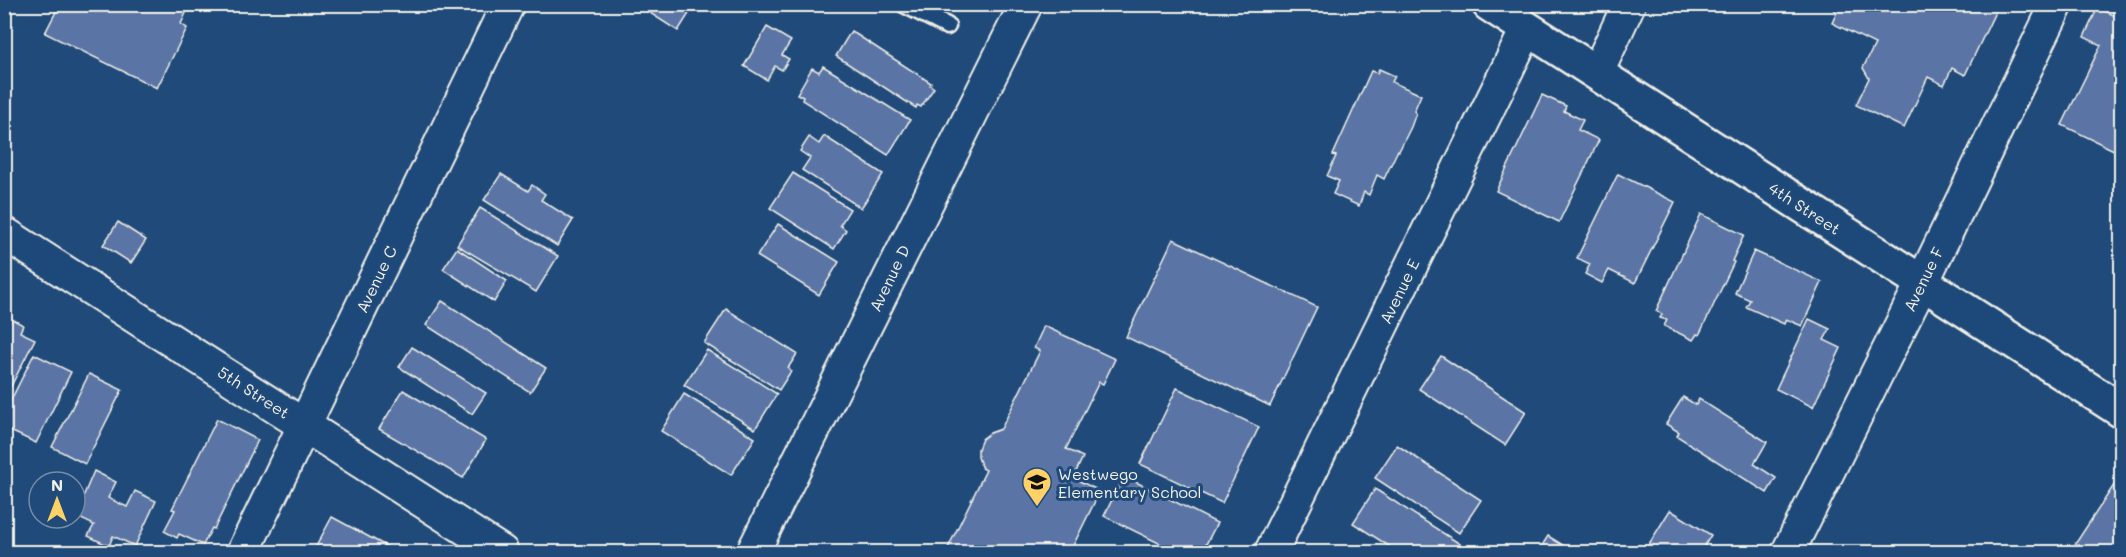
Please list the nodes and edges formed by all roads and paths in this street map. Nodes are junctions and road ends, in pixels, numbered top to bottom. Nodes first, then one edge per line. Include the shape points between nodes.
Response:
1 (508, 4) edge
2 (904, 4) edge
3 (1026, 4) edge
4 (1489, 4) edge
5 (1629, 4) edge
6 (2056, 4) edge
7 (947, 26) dead end
8 (1527, 29) junction
9 (1596, 73) junction
10 (4, 233) edge
11 (1922, 283) junction
12 (2121, 411) edge
13 (305, 425) junction
14 (243, 552) edge
15 (502, 552) edge
16 (753, 552) edge
17 (1271, 552) edge
18 (1788, 552) edge

1 - 13 street, Avenue C
2 - 7 lane
3 - 16 street, Avenue D
4 - 8 main road, 4th Street
5 - 9 street
6 - 11 street, Avenue F
8 - 9 main road, 4th Street
8 - 17 street, Avenue E
9 - 11 main road, 4th Street
10 - 13 street, 5th Street
11 - 12 main road, 4th Street
11 - 18 street, Avenue F
13 - 14 street, Avenue C
13 - 15 street, 5th Street

